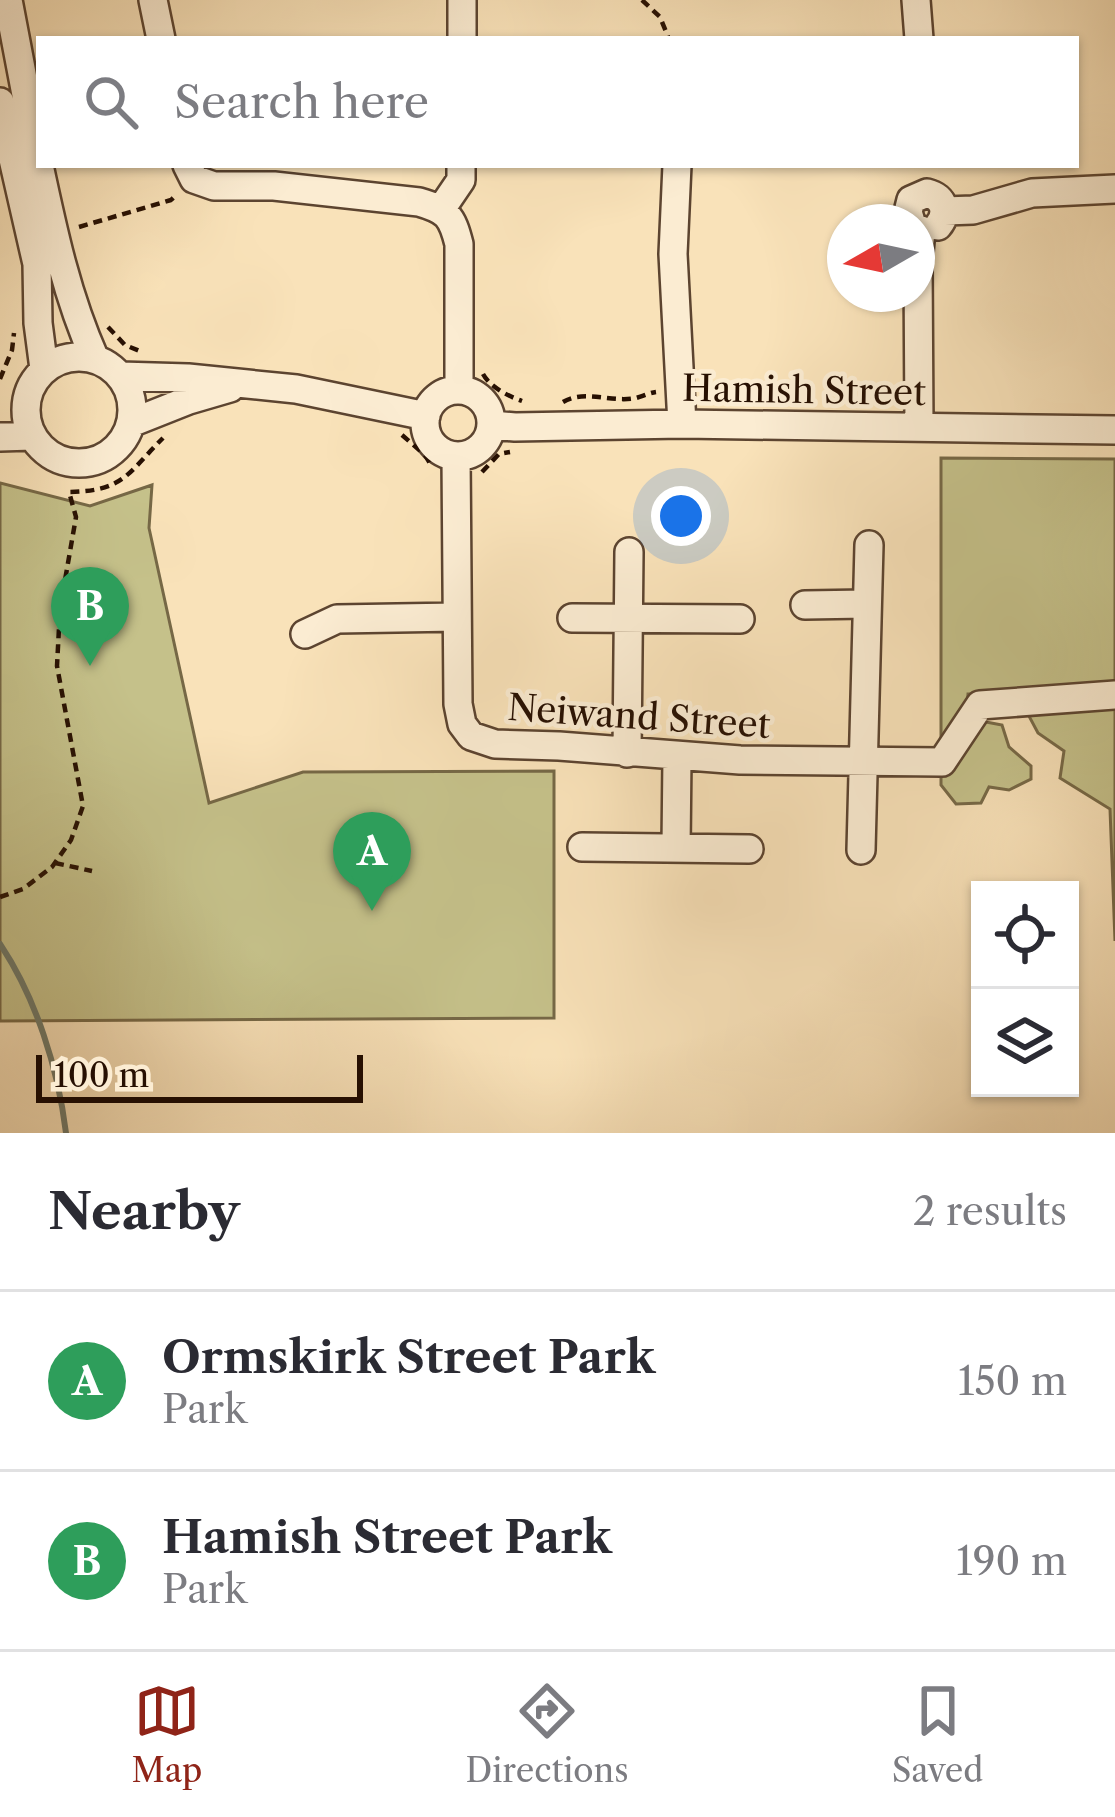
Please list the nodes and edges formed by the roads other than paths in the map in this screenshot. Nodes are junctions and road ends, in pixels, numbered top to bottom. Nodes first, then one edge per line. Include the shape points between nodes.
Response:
1 (8, 0) edge
2 (153, 0) edge
3 (462, 0) edge
4 (916, 0) edge
5 (160, 36) edge
6 (462, 36) edge
7 (919, 36) edge
8 (0, 102) edge
9 (36, 148) edge
10 (40, 168) edge
11 (461, 168) edge
12 (677, 168) edge
13 (190, 172) edge
14 (920, 179) edge
15 (1115, 190) edge
16 (442, 208) junction
17 (945, 212) junction
18 (935, 226) edge
19 (918, 312) edge
20 (94, 359) junction
21 (44, 369) junction
22 (120, 376) junction
23 (240, 385) junction
24 (459, 389) junction
25 (13, 406) edge
26 (426, 416) junction
27 (130, 423) junction
28 (491, 424) junction
29 (682, 424) junction
30 (919, 427) junction
31 (1115, 430) edge
32 (32, 436) junction
33 (0, 437) edge
34 (447, 466) junction
35 (869, 545) dead end
36 (629, 552) dead end
37 (866, 604) junction
38 (805, 605) dead end
39 (457, 616) junction
40 (572, 618) dead end
41 (628, 619) junction
42 (740, 620) dead end
43 (305, 634) dead end
44 (1115, 695) edge
45 (627, 753) junction
46 (677, 757) junction
47 (863, 763) junction
48 (582, 847) dead end
49 (676, 848) junction
50 (749, 849) dead end
51 (861, 850) dead end

1 - 9 street
2 - 5 street
3 - 6 street
4 - 7 street
8 - 21 street via 37,265
10 - 20 street
11 - 16 street
12 - 29 street
13 - 16 street via 214,186
14 - 17 street
15 - 17 street via 1032,194
16 - 24 street via 459,244
17 - 18 street
19 - 30 street
20 - 21 street via 77,356
20 - 22 street
21 - 25 street
22 - 23 street
22 - 27 street
23 - 26 street
23 - 27 street
24 - 26 street via 438,397
24 - 28 street via 486,404
25 - 32 street
26 - 34 street
27 - 32 street via 111,453 77,464 44,451
28 - 29 street, Hamish Street
28 - 34 street via 484,444
29 - 30 street, Hamish Street
30 - 31 street, Hamish Street
32 - 33 street
34 - 39 street, Neiwand Street via 458,477
35 - 37 street
36 - 41 street
37 - 38 street
37 - 47 street
39 - 43 street via 337,619
39 - 45 street, Neiwand Street via 458,704 472,736 495,745
40 - 41 street
41 - 42 street
41 - 45 street
44 - 47 street, Neiwand Street via 980,705 942,762
45 - 46 street, Neiwand Street
46 - 47 street, Neiwand Street
46 - 49 street
47 - 51 street
48 - 49 street
49 - 50 street

